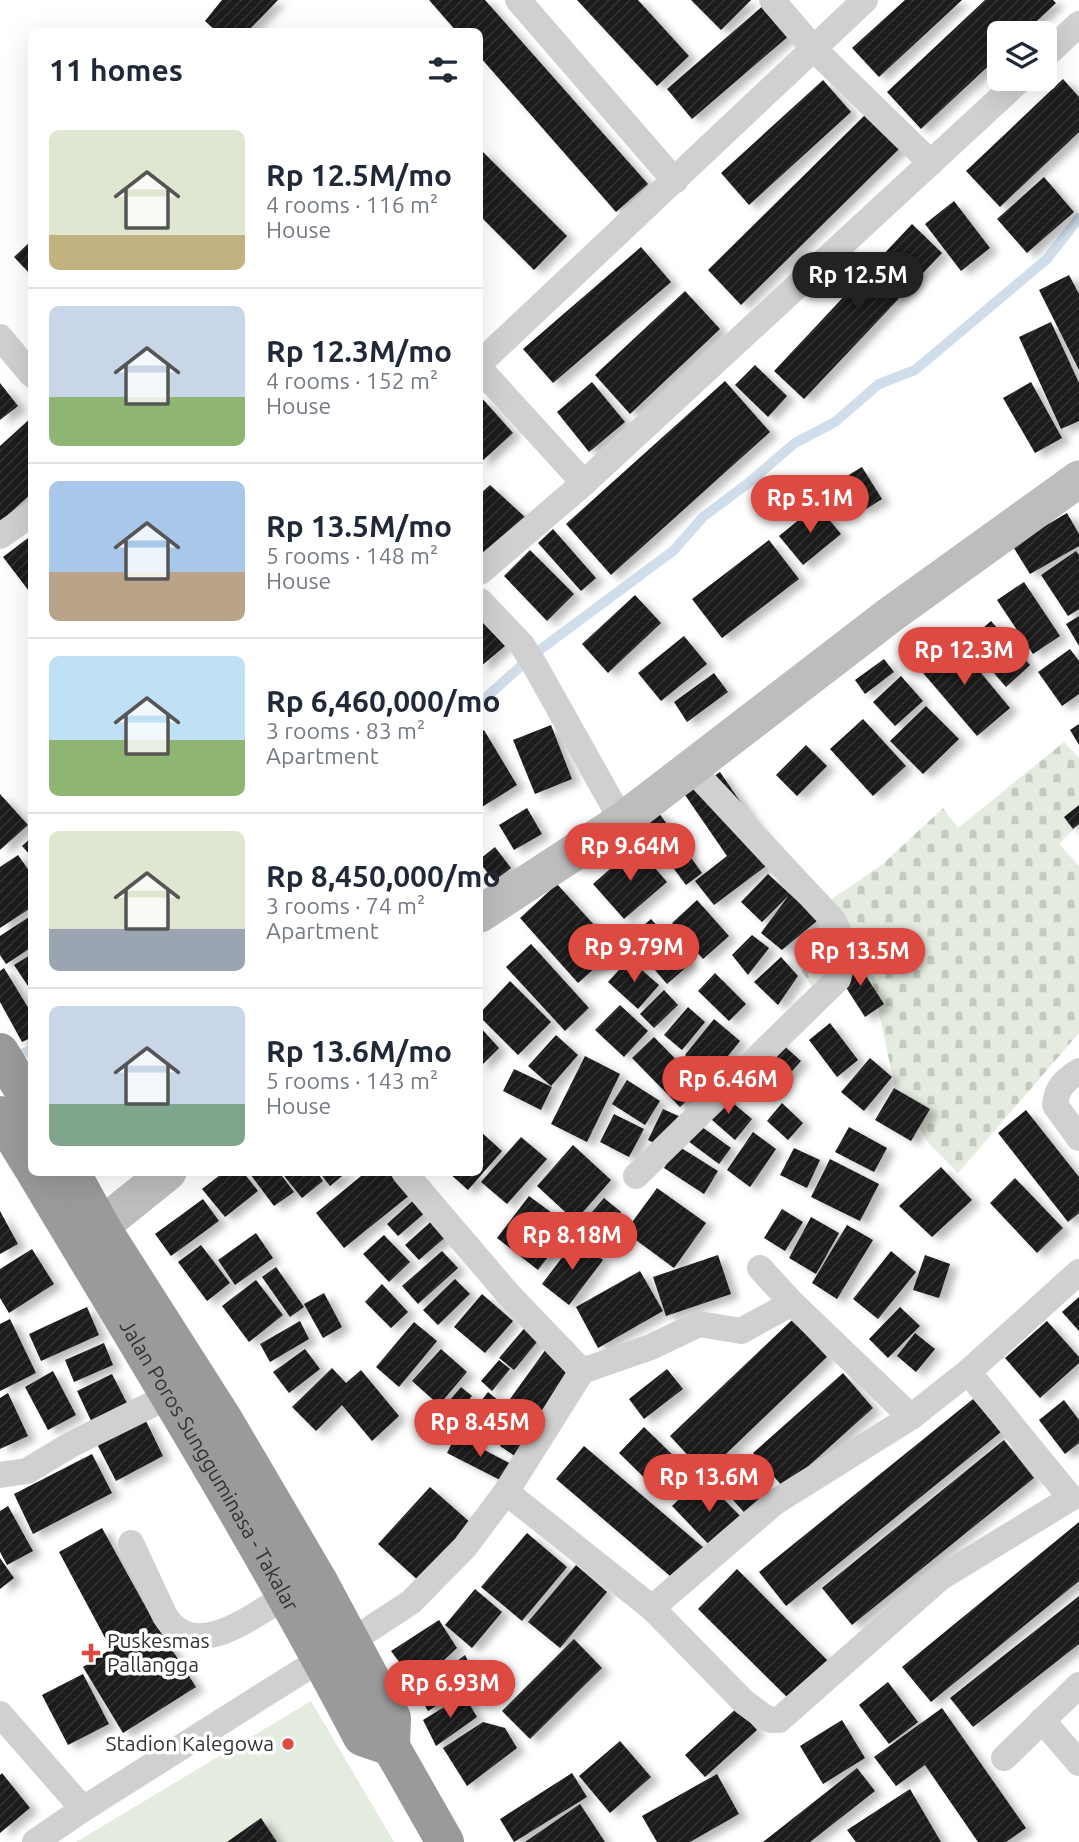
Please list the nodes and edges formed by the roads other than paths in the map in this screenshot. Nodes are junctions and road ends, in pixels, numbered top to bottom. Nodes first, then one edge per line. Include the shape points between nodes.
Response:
1 (518, 0) edge
2 (772, 0) edge
3 (865, 0) edge
4 (1079, 24) edge
5 (1057, 45) edge
6 (814, 49) junction
7 (1008, 91) edge
8 (931, 163) junction
9 (675, 181) junction
10 (0, 337) edge
11 (483, 360) edge
12 (28, 370) edge
13 (483, 372) edge
14 (1079, 479) edge
15 (584, 483) junction
16 (28, 517) edge
17 (0, 536) edge
18 (483, 569) edge
19 (483, 604) edge
20 (691, 768) junction
21 (622, 821) junction
22 (483, 912) edge
23 (3, 1057) edge
24 (1079, 1071) edge
25 (28, 1098) edge
26 (0, 1115) edge
27 (1079, 1138) edge
28 (28, 1160) edge
29 (37, 1176) edge
30 (73, 1176) edge
31 (163, 1176) edge
32 (407, 1176) edge
33 (636, 1176) dead end
34 (101, 1226) junction
35 (760, 1268) dead end
36 (1079, 1272) edge
37 (792, 1303) junction
38 (582, 1371) junction
39 (968, 1372) junction
40 (169, 1396) junction
41 (911, 1417) junction
42 (0, 1475) edge
43 (506, 1492) junction
44 (1075, 1495) edge
45 (131, 1544) dead end
46 (285, 1597) junction
47 (652, 1608) junction
48 (336, 1651) junction
49 (1079, 1685) edge
50 (0, 1714) edge
51 (1042, 1720) junction
52 (1004, 1758) dead end
53 (1079, 1763) edge
54 (83, 1809) junction
55 (35, 1842) edge
56 (445, 1842) edge

1 - 9 street
2 - 6 street
3 - 6 street
4 - 5 street
6 - 8 street
6 - 9 street
7 - 8 street
8 - 15 street
9 - 11 street
10 - 12 street
13 - 15 street
14 - 20 street via 890,615
15 - 18 street
16 - 17 street
19 - 21 street via 528,655
20 - 21 street
20 - 33 street via 833,920 846,947 838,979
21 - 22 street
23 - 25 highway
24 - 27 street via 1063,1082 1055,1105
26 - 28 highway
29 - 40 highway, Jalan Poros Sungguminasa - Takalar
30 - 34 highway, Jalan Poros Sungguminasa - Takalar
31 - 34 street
32 - 38 street via 509,1295
34 - 48 highway, Jalan Poros Sungguminasa - Takalar via 318,1580
35 - 37 street
36 - 39 street
37 - 38 street via 741,1331 699,1325
37 - 41 street
38 - 43 street
39 - 41 street
39 - 44 street
40 - 42 street via 27,1471
40 - 46 highway, Jalan Poros Sungguminasa - Takalar
41 - 47 street via 774,1503
43 - 47 street
43 - 48 street via 465,1547 411,1602
44 - 47 street via 940,1578 779,1720 771,1720 744,1702
45 - 46 street via 165,1616 190,1636 220,1633
46 - 48 highway, Jalan Poros Sungguminasa - Takalar
48 - 54 street
48 - 56 highway, Jalan Poros Sungguminasa - Takalar via 362,1737 391,1746
49 - 51 street
50 - 54 street
51 - 52 street
51 - 53 street
54 - 55 street

